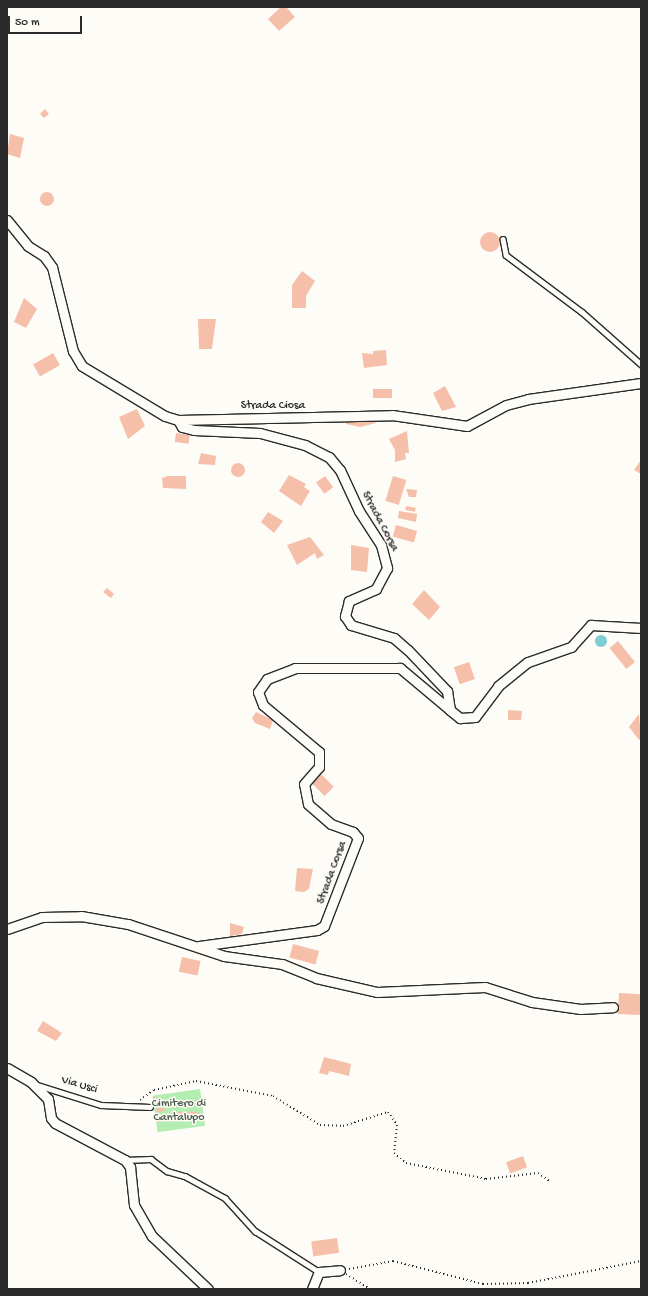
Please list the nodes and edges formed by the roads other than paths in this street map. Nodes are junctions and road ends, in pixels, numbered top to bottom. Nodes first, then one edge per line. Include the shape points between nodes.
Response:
1 (7, 220) edge
2 (503, 239) dead end
3 (641, 364) edge
4 (641, 383) edge
5 (178, 420) junction
6 (641, 628) edge
7 (450, 710) junction
8 (7, 929) edge
9 (199, 946) junction
10 (613, 1007) dead end
11 (7, 1068) edge
12 (31, 1082) junction
13 (150, 1107) dead end
14 (125, 1160) junction
15 (340, 1270) road end
16 (319, 1272) junction
17 (208, 1289) edge
18 (312, 1289) edge

1 - 5 street, Strada Ciosa via 28,246 44,256 52,266 73,351 82,366 165,416
2 - 3 lane via 504,253 508,257 582,312
4 - 5 street, Strada Ciosa via 528,399 506,405 467,426 392,415
5 - 7 street, Strada Corsa via 182,427 194,430 260,433 305,445 329,457 340,470 359,512 380,545 387,568 376,588 349,601 346,616 351,625 394,638 408,650 447,691
6 - 7 street, Strada Corsa via 592,625 571,647 528,662 498,686 475,717 460,718
7 - 9 street, Strada Corsa via 400,668 296,668 267,679 258,692 263,705 319,752 319,767 304,784 308,804 331,824 353,832 358,838 332,913 324,926 317,930
8 - 9 street, Strada Corsa via 42,917 81,916 128,924
9 - 10 street, Strada Corsa via 224,956 282,964 316,978 377,992 478,987 532,1002 580,1009
11 - 12 street, Via Usci
12 - 13 lane, Via Usci via 101,1105 134,1104
12 - 14 street via 48,1099 50,1118 56,1123
14 - 16 lane via 151,1159 167,1171 185,1176 219,1194 255,1231
14 - 17 street via 130,1167 134,1205 148,1231
15 - 16 street
16 - 18 street

